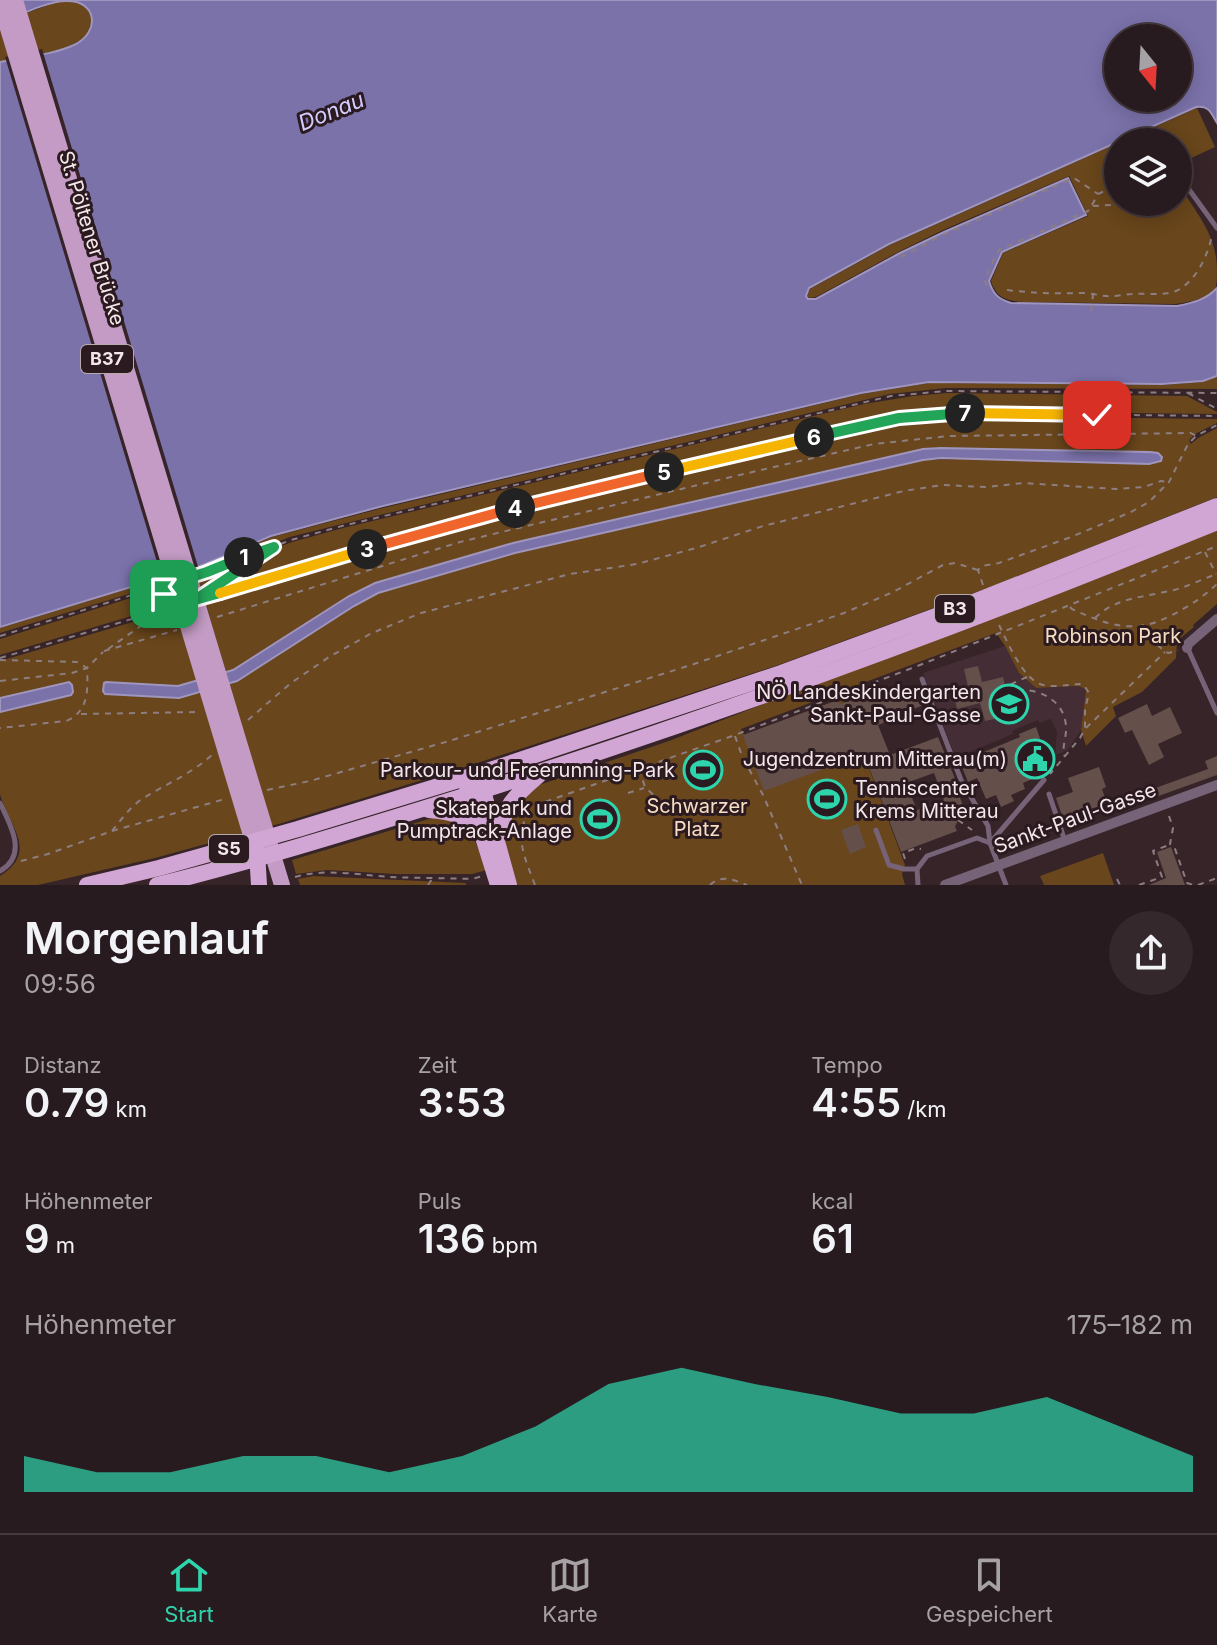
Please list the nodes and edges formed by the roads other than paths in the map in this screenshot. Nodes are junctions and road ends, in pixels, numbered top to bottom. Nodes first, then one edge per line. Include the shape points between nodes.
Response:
1 (15, 0) edge
2 (0, 2) edge
3 (1192, 194) edge
4 (1216, 227) edge
5 (1217, 506) edge
6 (1217, 522) edge
7 (1217, 619) edge
8 (1187, 648) joint
9 (922, 679) dead end
10 (1217, 713) edge
11 (222, 714) junction
12 (545, 770) junction
13 (1044, 780) road end
14 (474, 784) junction
15 (1217, 785) edge
16 (1049, 794) dead end
17 (0, 803) edge
18 (420, 810) junction
19 (876, 830) dead end
20 (481, 831) junction
21 (301, 837) junction
22 (496, 839) junction
23 (1065, 841) junction
24 (990, 843) junction
25 (257, 852) junction
26 (998, 866) junction
27 (917, 869) junction
28 (0, 871) edge
29 (492, 880) edge
30 (284, 882) edge
31 (87, 885) edge
32 (157, 885) edge
33 (259, 885) edge
34 (267, 885) edge
35 (509, 885) edge
36 (918, 885) edge
37 (945, 885) edge
38 (1006, 885) edge

1 - 11 main road, St. Pöltener Brücke / B37
2 - 11 main road, St. Pöltener Brücke / B37
3 - 4 lane
5 - 14 highway, B3 via 984,598
6 - 12 highway, B3 via 914,640
7 - 8 street
8 - 10 lane
9 - 24 lane via 961,780 988,826
11 - 25 main road, B37
11 - 30 main road, B37
12 - 14 highway, B3
12 - 22 highway via 508,804
13 - 24 lane
14 - 18 highway, B3
14 - 20 highway
14 - 21 highway, B3
14 - 22 highway
15 - 23 street, Sankt-Paul-Gasse
16 - 23 lane
17 - 28 lane via 16,846 11,863
18 - 20 highway via 454,813
18 - 21 highway, B3
19 - 27 lane via 889,865
20 - 29 highway
21 - 31 highway, S5
21 - 32 highway, S5
22 - 35 highway
23 - 26 street, Sankt-Paul-Gasse
24 - 26 lane
24 - 27 lane via 977,838 927,856
25 - 33 highway
25 - 34 main road, B37
26 - 37 street, Sankt-Paul-Gasse
26 - 38 lane
27 - 36 lane

